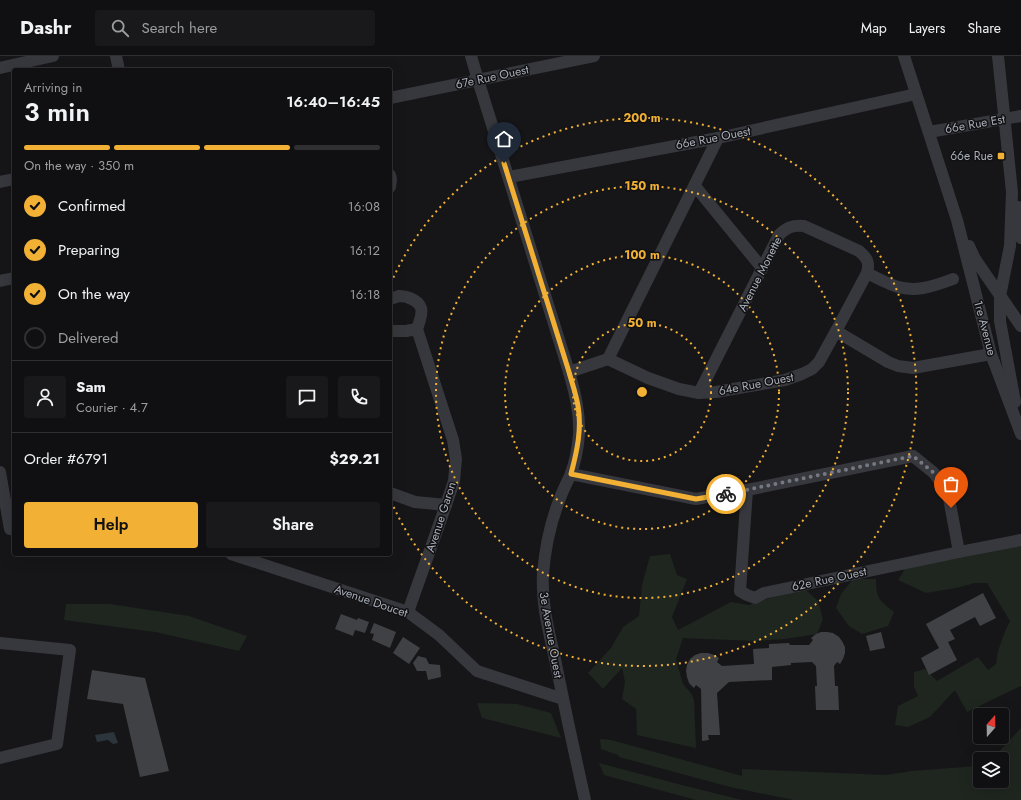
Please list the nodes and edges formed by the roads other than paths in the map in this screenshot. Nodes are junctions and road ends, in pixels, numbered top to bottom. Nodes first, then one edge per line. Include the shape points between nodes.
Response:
1 (53, 56) edge
2 (116, 56) edge
3 (472, 56) edge
4 (594, 56) edge
5 (904, 56) edge
6 (998, 56) edge
7 (20, 60) edge
8 (0, 68) edge
9 (119, 68) edge
10 (478, 80) junction
11 (916, 94) junction
12 (392, 98) edge
13 (1021, 116) edge
14 (1004, 119) junction
15 (929, 132) junction
16 (718, 138) junction
17 (509, 176) junction
18 (12, 179) edge
19 (0, 182) edge
20 (695, 186) junction
21 (1012, 192) junction
22 (957, 220) junction
23 (1021, 238) edge
24 (762, 268) junction
25 (867, 273) junction
26 (12, 278) edge
27 (953, 279) dead end
28 (0, 281) edge
29 (1000, 296) junction
30 (392, 298) edge
31 (1021, 326) edge
32 (417, 329) junction
33 (392, 331) edge
34 (836, 331) junction
35 (991, 354) junction
36 (608, 359) junction
37 (569, 372) junction
38 (699, 393) junction
39 (1021, 434) edge
40 (0, 472) edge
41 (571, 474) junction
42 (747, 490) junction
43 (392, 494) edge
44 (446, 505) junction
45 (8, 529) edge
46 (1021, 540) edge
47 (958, 552) junction
48 (237, 556) edge
49 (408, 612) junction
50 (0, 643) edge
51 (563, 699) junction
52 (0, 758) edge
53 (585, 800) edge

1 - 7 street
2 - 9 street
3 - 10 street, 3e Avenue Ouest
4 - 10 street, 67e Rue Ouest
5 - 11 street, 1re Avenue
6 - 14 street
7 - 8 street
10 - 12 street, 67e Rue Ouest
10 - 17 street, 3e Avenue Ouest
11 - 15 street, 1re Avenue
11 - 16 street, 66e Rue Ouest
13 - 14 street, 66e Rue Est
14 - 15 street, 66e Rue Est
14 - 21 street
15 - 22 street, 1re Avenue
16 - 17 street, 66e Rue Ouest
16 - 20 street
17 - 37 street, 3e Avenue Ouest
18 - 19 street
20 - 24 street
20 - 36 street
21 - 23 street via 1018,205
21 - 29 street via 1010,246
22 - 29 street, 1re Avenue via 975,259
22 - 35 street, 1re Avenue
24 - 25 street, Avenue Monette via 779,235 790,227 804,226 859,251 868,260
24 - 38 street, Avenue Monette
25 - 27 street via 902,289 934,287
25 - 34 street
26 - 28 street
29 - 31 street, 1re Avenue
29 - 39 street via 1000,321
30 - 32 street, Avenue Garon via 399,296 416,301 421,308
32 - 33 street
32 - 44 street, Avenue Garon via 453,440 456,459 454,481
34 - 35 street via 898,366 912,368
34 - 38 street, 64e Rue Ouest via 820,362 802,374 784,380
35 - 39 street, 1re Avenue
36 - 37 street
36 - 38 street, 64e Rue Ouest via 648,378
37 - 41 street, 3e Avenue Ouest via 578,406 579,434
40 - 45 street
41 - 42 street via 696,499
41 - 51 street, 3e Avenue Ouest via 551,524 543,575 545,612
42 - 47 street via 913,456 934,473 948,493
42 - 47 street, 62e Rue Ouest via 740,591 755,598 764,592
43 - 44 street via 415,502
44 - 49 street, Avenue Garon
46 - 47 street, 62e Rue Ouest
48 - 49 street, Avenue Doucet
49 - 51 street, Avenue Doucet via 439,635 477,671
50 - 52 street via 70,650 57,744
51 - 53 street, 3e Avenue Ouest

